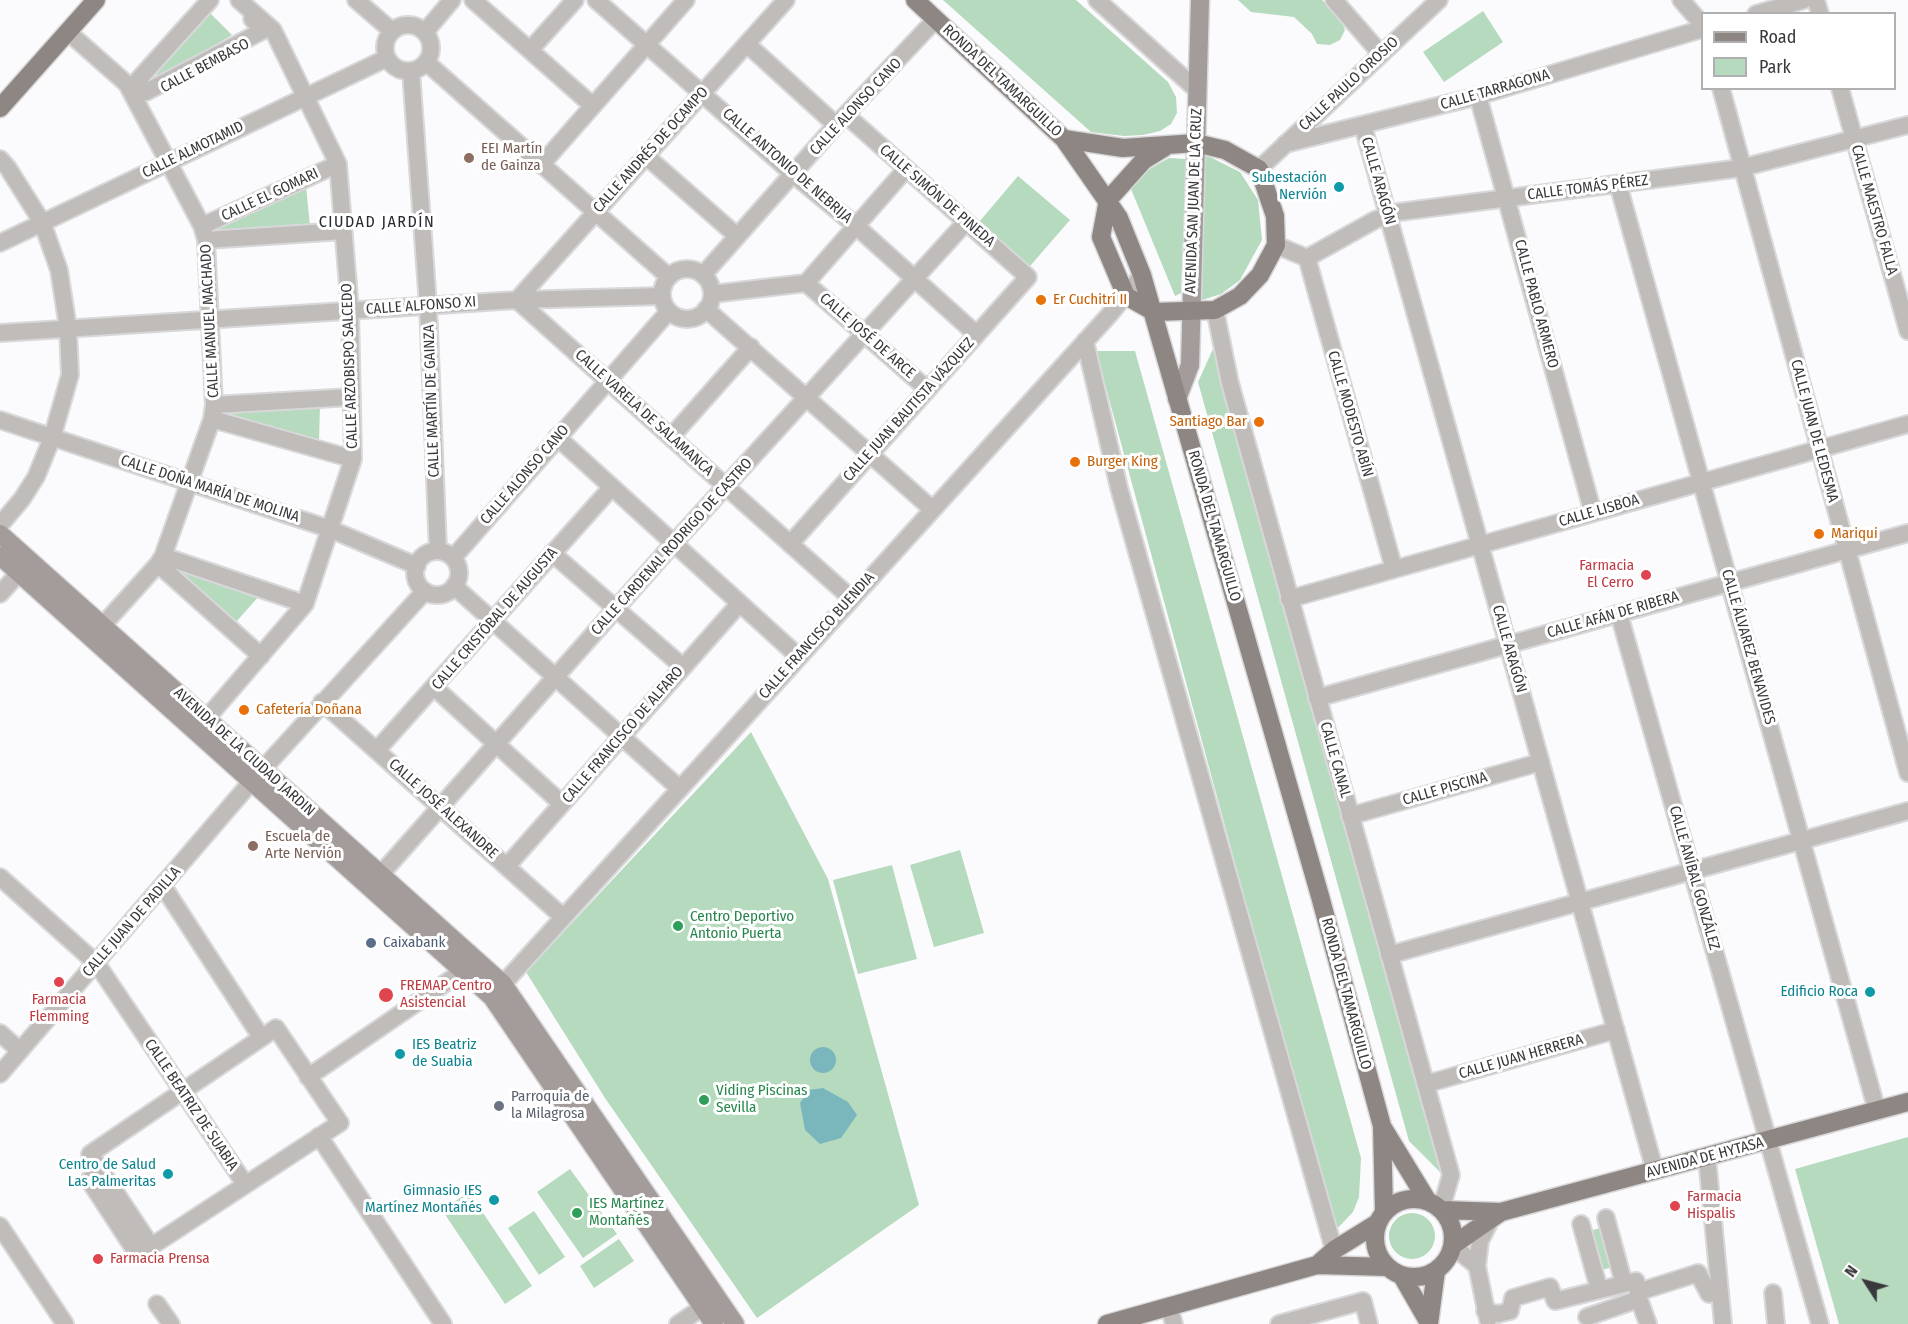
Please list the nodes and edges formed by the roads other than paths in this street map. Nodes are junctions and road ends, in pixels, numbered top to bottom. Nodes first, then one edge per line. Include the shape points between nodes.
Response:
1 (96, 0) edge
2 (203, 0) edge
3 (210, 0) edge
4 (232, 0) edge
5 (239, 0) edge
6 (356, 0) edge
7 (452, 0) edge
8 (473, 0) edge
9 (575, 0) edge
10 (596, 0) edge
11 (686, 0) edge
12 (786, 0) edge
13 (915, 0) edge
14 (1097, 0) edge
15 (1200, 0) edge
16 (1334, 0) edge
17 (1439, 0) edge
18 (1681, 0) edge
19 (1804, 0) edge
20 (1763, 12) edge
21 (936, 19) junction
22 (1701, 23) edge
23 (1701, 29) edge
24 (273, 30) junction
25 (392, 31) junction
26 (68, 32) junction
27 (425, 32) junction
28 (747, 44) junction
29 (646, 45) junction
30 (530, 50) junction
31 (1381, 54) junction
32 (387, 58) junction
33 (426, 62) junction
34 (411, 71) junction
35 (127, 84) junction
36 (1197, 90) junction
37 (1722, 90) edge
38 (1841, 90) edge
39 (702, 93) junction
40 (303, 96) junction
41 (1478, 96) junction
42 (137, 102) junction
43 (593, 106) junction
44 (1325, 106) junction
45 (0, 108) edge
46 (841, 120) junction
47 (1908, 125) edge
48 (1363, 126) junction
49 (1340, 132) junction
50 (1064, 139) junction
51 (1854, 139) junction
52 (1196, 143) junction
53 (1285, 144) junction
54 (1165, 147) junction
55 (646, 156) junction
56 (0, 159) edge
57 (170, 162) junction
58 (338, 164) junction
59 (541, 165) junction
60 (1741, 168) junction
61 (906, 169) junction
62 (1259, 169) junction
63 (793, 174) junction
64 (1618, 184) junction
65 (1506, 198) junction
66 (1108, 200) junction
67 (594, 211) junction
68 (1387, 215) junction
69 (42, 222) junction
70 (966, 222) junction
71 (856, 226) junction
72 (344, 231) junction
73 (204, 233) junction
74 (737, 236) junction
75 (0, 243) edge
76 (1276, 245) junction
77 (1307, 258) junction
78 (1142, 275) junction
79 (703, 276) junction
80 (669, 277) junction
81 (1028, 277) joint
82 (914, 279) junction
83 (806, 284) junction
84 (1126, 296) junction
85 (517, 300) junction
86 (709, 302) junction
87 (665, 304) junction
88 (428, 305) junction
89 (350, 310) junction
90 (1215, 310) junction
91 (1154, 312) junction
92 (1190, 312) junction
93 (210, 318) junction
94 (68, 328) junction
95 (1908, 331) edge
96 (0, 333) edge
97 (863, 333) junction
98 (976, 334) junction
99 (1085, 341) junction
100 (751, 347) junction
101 (608, 381) junction
102 (927, 389) junction
103 (352, 397) junction
104 (808, 397) junction
105 (1177, 399) junction
106 (213, 412) junction
107 (0, 420) edge
108 (1908, 424) edge
109 (557, 437) junction
110 (671, 437) junction
111 (52, 438) junction
112 (1819, 449) junction
113 (869, 454) junction
114 (353, 459) junction
115 (190, 482) junction
116 (1702, 482) junction
117 (725, 486) junction
118 (612, 487) junction
119 (932, 509) junction
120 (1593, 513) junction
121 (0, 525) edge
122 (330, 529) junction
123 (1908, 533) edge
124 (0, 534) edge
125 (674, 543) junction
126 (790, 544) junction
127 (1480, 545) junction
128 (1847, 550) junction
129 (552, 553) junction
130 (446, 554) junction
131 (0, 556) edge
132 (160, 560) junction
133 (417, 566) junction
134 (1394, 569) junction
135 (20, 573) junction
136 (1730, 583) junction
137 (454, 586) junction
138 (425, 591) junction
139 (0, 594) edge
140 (1289, 598) junction
141 (852, 599) junction
142 (740, 603) junction
143 (305, 604) junction
144 (616, 609) junction
145 (1619, 614) junction
146 (492, 621) junction
147 (103, 625) junction
148 (1508, 645) junction
149 (261, 656) junction
150 (799, 657) junction
151 (682, 667) junction
152 (556, 677) junction
153 (434, 687) junction
154 (1317, 698) junction
155 (322, 702) junction
156 (207, 718) junction
157 (622, 736) junction
158 (497, 744) junction
159 (377, 750) junction
160 (1541, 762) junction
161 (1908, 773) edge
162 (258, 775) junction
163 (680, 789) junction
164 (562, 804) junction
165 (440, 808) junction
166 (1908, 811) edge
167 (1350, 816) junction
168 (1802, 841) junction
169 (507, 866) junction
170 (1692, 871) junction
171 (381, 874) junction
172 (0, 877) edge
173 (163, 886) junction
174 (1580, 902) junction
175 (563, 917) junction
176 (1389, 955) junction
177 (97, 964) junction
178 (463, 972) junction
179 (497, 991) junction
180 (1616, 1030) junction
181 (0, 1033) edge
182 (261, 1038) junction
183 (20, 1050) junction
184 (0, 1074) edge
185 (309, 1077) junction
186 (1426, 1084) junction
187 (182, 1092) junction
188 (1908, 1102) edge
189 (1877, 1111) junction
190 (1382, 1126) junction
191 (318, 1136) junction
192 (1768, 1142) junction
193 (1707, 1158) junction
194 (1655, 1171) junction
195 (245, 1184) junction
196 (1437, 1206) junction
197 (1496, 1215) junction
198 (1380, 1218) junction
199 (1606, 1218) dead end
200 (1581, 1224) dead end
201 (0, 1226) edge
202 (1453, 1245) junction
203 (1334, 1250) junction
204 (1317, 1265) junction
205 (1717, 1265) junction
206 (1477, 1266) junction
207 (1436, 1271) junction
208 (1394, 1272) junction
209 (1698, 1273) junction
210 (1599, 1289) junction
211 (1634, 1291) junction
212 (1719, 1291) junction
213 (1773, 1293) dead end
214 (1581, 1294) junction
215 (157, 1304) dead end
216 (703, 1307) junction
217 (1172, 1316) edge
218 (1487, 1318) edge
219 (1588, 1320) edge
220 (1429, 1323) edge
221 (65, 1324) edge
222 (171, 1324) edge
223 (443, 1324) edge
224 (678, 1324) edge
225 (714, 1324) edge
226 (735, 1324) edge
227 (1107, 1324) edge
228 (1279, 1324) edge
229 (1369, 1324) edge
230 (1648, 1324) edge
231 (1723, 1324) edge
232 (1776, 1324) edge
233 (1820, 1324) edge

1 - 26 main road
2 - 35 street
3 - 4 street via 138,80 146,92 264,30
5 - 24 street, CALLE ARZOBISPO SALCEDO
6 - 25 street
7 - 27 street
8 - 30 street
9 - 30 street
10 - 29 street, CALLE ANTONIO DE NEBRIJA
11 - 29 street
12 - 28 street, CALLE ANDRÉS DE OCAMPO
13 - 21 main road, RONDA DEL TAMARGUILLO
14 - 36 street
15 - 36 main road, AVENIDA SAN JUAN DE LA CRUZ
16 - 31 street
17 - 31 street, CALLE PAULO OROSIO
18 - 22 street
19 - 20 street
21 - 46 street, CALLE ALONSO CANO
21 - 50 main road, RONDA DEL TAMARGUILLO
23 - 41 street, CALLE TARRAGONA
24 - 40 street, CALLE ARZOBISPO SALCEDO
24 - 42 street, CALLE BEMBASO
25 - 27 street via 405,24
25 - 32 street via 385,44
26 - 35 street, CALLE MANUEL MACHADO
26 - 45 main road
27 - 33 street via 431,43
28 - 39 street, CALLE ANDRÉS DE OCAMPO
28 - 46 street, CALLE SIMÓN DE PINEDA
29 - 39 street, CALLE ANTONIO DE NEBRIJA
29 - 43 street
30 - 43 street
31 - 44 street, CALLE PAULO OROSIO
32 - 34 street via 397,68
32 - 40 street, CALLE ALMOTAMID
33 - 34 street
33 - 59 street
34 - 88 street, CALLE MARTÍN DE GAINZA
35 - 42 street, CALLE MANUEL MACHADO
36 - 52 main road, AVENIDA SAN JUAN DE LA CRUZ
37 - 60 street, CALLE JUAN DE LEDESMA
38 - 51 street, CALLE MAESTRO FALLA
39 - 55 street, CALLE ANDRÉS DE OCAMPO
39 - 63 street, CALLE ANTONIO DE NEBRIJA
40 - 57 street, CALLE ALMOTAMID
40 - 58 street, CALLE ARZOBISPO SALCEDO
41 - 48 street, CALLE TARRAGONA
41 - 65 street, CALLE PABLO ARMERO
42 - 57 street, CALLE MANUEL MACHADO
43 - 59 street
44 - 49 street via 1329,122
44 - 53 street, CALLE PAULO OROSIO
46 - 61 street, CALLE SIMÓN DE PINEDA
46 - 63 street, CALLE ALONSO CANO
47 - 51 street, CALLE TOMÁS PÉREZ
48 - 49 street, CALLE TARRAGONA
48 - 68 street, CALLE ARAGÓN
49 - 53 street, CALLE TARRAGONA
50 - 54 main road via 1123,148
50 - 66 main road, RONDA DEL TAMARGUILLO
51 - 60 street, CALLE TOMÁS PÉREZ
51 - 95 street, CALLE MAESTRO FALLA
52 - 54 main road
52 - 62 main road via 1225,150
52 - 92 main road, AVENIDA SAN JUAN DE LA CRUZ
53 - 62 street, CALLE PAULO OROSIO
54 - 66 main road via 1144,160
55 - 67 street, CALLE ANDRÉS DE OCAMPO
55 - 74 street
56 - 69 street
57 - 69 street, CALLE ALMOTAMID
57 - 73 street, CALLE MANUEL MACHADO
58 - 72 street, CALLE ARZOBISPO SALCEDO
58 - 73 street, CALLE EL GOMARI
59 - 67 street
60 - 64 street, CALLE TOMÁS PÉREZ
60 - 112 street, CALLE JUAN DE LEDESMA
61 - 70 street, CALLE SIMÓN DE PINEDA
61 - 71 street
62 - 76 main road via 1275,216
63 - 71 street, CALLE ANTONIO DE NEBRIJA
63 - 74 street, CALLE ALONSO CANO
64 - 65 street, CALLE TOMÁS PÉREZ
64 - 116 street, CALLE ÁLVAREZ BENAVIDES
65 - 68 street, CALLE TOMÁS PÉREZ
65 - 120 street, CALLE PABLO ARMERO
66 - 78 main road, RONDA DEL TAMARGUILLO
66 - 84 main road via 1101,237
67 - 80 street
67 - 85 street, CALLE ANDRÉS DE OCAMPO
68 - 77 street, CALLE TOMÁS PÉREZ
68 - 127 street, CALLE ARAGÓN
69 - 75 street, CALLE ALMOTAMID
69 - 94 street via 59,270
70 - 81 street, CALLE SIMÓN DE PINEDA
70 - 82 street, CALLE CARDENAL RODRIGO DE CASTRO
71 - 82 street, CALLE ANTONIO DE NEBRIJA
71 - 83 street
72 - 73 street
72 - 89 street, CALLE ARZOBISPO SALCEDO
73 - 93 street, CALLE MANUEL MACHADO
74 - 79 street, CALLE ALONSO CANO
76 - 77 street
76 - 90 main road via 1260,275 1240,296
77 - 134 street, CALLE MODESTO ABÍN
78 - 84 street, CALLE FRANCISCO BUENDIA
78 - 91 main road, RONDA DEL TAMARGUILLO
79 - 80 street via 690,269
79 - 86 street
80 - 87 street
81 - 98 street, CALLE JUAN BAUTISTA VÁZQUEZ
82 - 97 street, CALLE CARDENAL RODRIGO DE CASTRO
82 - 98 street, CALLE ANTONIO DE NEBRIJA
83 - 86 street
83 - 97 street, CALLE JOSÉ DE ARCE
84 - 91 main road
84 - 99 street, CALLE FRANCISCO BUENDIA
85 - 87 street, CALLE ALFONSO XI
85 - 88 street, CALLE ALFONSO XI
85 - 101 street, CALLE VARELA DE SALAMANCA
86 - 87 street via 692,318 683,319
86 - 100 street
87 - 101 street, CALLE ALONSO CANO
88 - 89 street, CALLE ALFONSO XI
88 - 130 street, CALLE MARTÍN DE GAINZA
89 - 93 street, CALLE ALFONSO XI
89 - 103 street, CALLE ARZOBISPO SALCEDO
90 - 92 main road
90 - 140 street, CALLE CANAL via 1230,383
91 - 92 main road
91 - 105 main road, RONDA DEL TAMARGUILLO
92 - 105 main road, AVENIDA SAN JUAN DE LA CRUZ via 1190,364
93 - 94 street, CALLE ALFONSO XI
93 - 106 street, CALLE MANUEL MACHADO
94 - 96 street, CALLE ALFONSO XI
94 - 111 street via 70,375
97 - 102 street, CALLE JOSÉ DE ARCE
97 - 104 street, CALLE CARDENAL RODRIGO DE CASTRO
98 - 102 street, CALLE JUAN BAUTISTA VÁZQUEZ
99 - 119 street, CALLE FRANCISCO BUENDIA
99 - 203 street via 1119,488
100 - 104 street
100 - 110 street
101 - 109 street, CALLE ALONSO CANO
101 - 110 street, CALLE VARELA DE SALAMANCA
102 - 113 street, CALLE JUAN BAUTISTA VÁZQUEZ
103 - 106 street
103 - 114 street, CALLE ARZOBISPO SALCEDO
104 - 113 street
104 - 117 street, CALLE CARDENAL RODRIGO DE CASTRO
105 - 190 main road, RONDA DEL TAMARGUILLO
106 - 114 street
106 - 115 street, CALLE MANUEL MACHADO
107 - 111 street, CALLE DOÑA MARÍA DE MOLINA
108 - 112 street, CALLE LISBOA
109 - 118 street
109 - 130 street, CALLE ALONSO CANO
110 - 117 street, CALLE VARELA DE SALAMANCA
111 - 115 street, CALLE DOÑA MARÍA DE MOLINA
111 - 121 street via 36,477
112 - 116 street, CALLE LISBOA
112 - 128 street, CALLE JUAN DE LEDESMA
113 - 119 street
113 - 126 street, CALLE JUAN BAUTISTA VÁZQUEZ
114 - 122 street, CALLE ARZOBISPO SALCEDO
115 - 122 street, CALLE DOÑA MARÍA DE MOLINA
115 - 132 street, CALLE MANUEL MACHADO
116 - 120 street, CALLE LISBOA
116 - 136 street, CALLE ÁLVAREZ BENAVIDES
117 - 125 street, CALLE CARDENAL RODRIGO DE CASTRO
117 - 126 street, CALLE VARELA DE SALAMANCA
118 - 125 street
118 - 129 street, CALLE CRISTÓBAL DE AUGUSTA
119 - 141 street, CALLE FRANCISCO BUENDIA
120 - 127 street, CALLE LISBOA
122 - 133 street, CALLE DOÑA MARÍA DE MOLINA
122 - 143 street, CALLE ARZOBISPO SALCEDO
123 - 128 street, CALLE AFÁN DE RIBERA
124 - 147 main road, AVENIDA DE LA CIUDAD JARDIN
125 - 142 street
125 - 144 street, CALLE CARDENAL RODRIGO DE CASTRO
126 - 141 street, CALLE VARELA DE SALAMANCA
127 - 134 street, CALLE LISBOA
127 - 148 street, CALLE ARAGÓN
128 - 136 street, CALLE AFÁN DE RIBERA
128 - 161 street, CALLE JUAN DE LEDESMA
129 - 144 street
129 - 146 street, CALLE CRISTÓBAL DE AUGUSTA
130 - 133 street via 425,555
130 - 137 street via 459,572
131 - 135 main road, AVENIDA DE LA CIUDAD JARDIN
132 - 143 street
132 - 147 street, CALLE MANUEL MACHADO
132 - 149 street
133 - 138 street via 417,580
134 - 140 street, CALLE LISBOA
135 - 139 street
135 - 162 main road, AVENIDA DE LA CIUDAD JARDIN
136 - 145 street, CALLE AFÁN DE RIBERA
136 - 168 street, CALLE ÁLVAREZ BENAVIDES
137 - 138 street via 444,594
137 - 146 street
138 - 155 street
140 - 154 street, CALLE CANAL
141 - 150 street, CALLE FRANCISCO BUENDIA
142 - 150 street
142 - 151 street, CALLE FRANCISCO DE ALFARO
143 - 149 street, CALLE ARZOBISPO SALCEDO
144 - 151 street
144 - 152 street, CALLE CARDENAL RODRIGO DE CASTRO
145 - 148 street, CALLE AFÁN DE RIBERA
145 - 170 street, CALLE ANÍBAL GONZÁLEZ
146 - 152 street
146 - 153 street, CALLE CRISTÓBAL DE AUGUSTA
147 - 156 main road, AVENIDA DE LA CIUDAD JARDIN
148 - 154 street, CALLE AFÁN DE RIBERA
148 - 160 street, CALLE ARAGÓN
149 - 156 street, CALLE ARZOBISPO SALCEDO
150 - 163 street, CALLE FRANCISCO BUENDIA
151 - 157 street, CALLE FRANCISCO DE ALFARO
152 - 157 street
152 - 158 street, CALLE CARDENAL RODRIGO DE CASTRO
153 - 158 street
153 - 159 street, CALLE CRISTÓBAL DE AUGUSTA
154 - 167 street, CALLE CANAL
155 - 159 street, CALLE JOSÉ ALEXANDRE
155 - 162 street
156 - 162 main road, AVENIDA DE LA CIUDAD JARDIN
157 - 163 street
157 - 164 street, CALLE FRANCISCO DE ALFARO
158 - 164 street
158 - 165 street, CALLE CARDENAL RODRIGO DE CASTRO
159 - 165 street, CALLE JOSÉ ALEXANDRE
160 - 167 street, CALLE PISCINA
160 - 174 street, CALLE ARAGÓN
162 - 171 main road, AVENIDA DE LA CIUDAD JARDIN
162 - 173 street, CALLE JUAN DE PADILLA
162 - 178 main road, AVENIDA DE LA CIUDAD JARDIN
163 - 175 street, CALLE FRANCISCO BUENDIA
164 - 169 street, CALLE FRANCISCO DE ALFARO
165 - 169 street, CALLE JOSÉ ALEXANDRE
165 - 171 street, CALLE CARDENAL RODRIGO DE CASTRO
166 - 168 street
167 - 176 street, CALLE CANAL
168 - 170 street
168 - 189 street, CALLE ÁLVAREZ BENAVIDES
169 - 175 street, CALLE JOSÉ ALEXANDRE
170 - 174 street
170 - 192 street, CALLE ANÍBAL GONZÁLEZ
171 - 179 main road, AVENIDA DE LA CIUDAD JARDIN
172 - 177 street, CALLE BEATRIZ DE SUABIA
173 - 177 street, CALLE JUAN DE PADILLA
173 - 182 street
174 - 176 street
174 - 180 street, CALLE ARAGÓN
175 - 179 street, CALLE FRANCISCO BUENDIA
176 - 186 street, CALLE CANAL
177 - 183 street, CALLE JUAN DE PADILLA
177 - 187 street, CALLE BEATRIZ DE SUABIA
178 - 179 main road, AVENIDA DE LA CIUDAD JARDIN
178 - 185 street
179 - 216 main road, AVENIDA DE LA CIUDAD JARDIN
179 - 226 main road, AVENIDA DE LA CIUDAD JARDIN
180 - 186 street, CALLE JUAN HERRERA
180 - 194 street, CALLE ARAGÓN
181 - 183 street
182 - 185 street via 276,1028
182 - 187 street
183 - 184 street, CALLE JUAN DE PADILLA
185 - 191 street, CALLE BEATRIZ DE SUABIA via 340,1123
186 - 196 street, CALLE CANAL via 1451,1175
187 - 195 street, CALLE BEATRIZ DE SUABIA
187 - 195 street via 90,1154 145,1250
188 - 189 main road, AVENIDA DE HYTASA
189 - 192 main road, AVENIDA DE HYTASA
190 - 196 main road, RONDA DEL TAMARGUILLO
190 - 198 main road, RONDA DEL TAMARGUILLO
191 - 195 street, CALLE BEATRIZ DE SUABIA
191 - 223 street
192 - 193 main road, AVENIDA DE HYTASA
192 - 233 street, CALLE ANÍBAL GONZÁLEZ
193 - 194 main road, AVENIDA DE HYTASA
193 - 205 street
194 - 197 main road, AVENIDA DE HYTASA
196 - 197 main road
196 - 198 main road via 1412,1198 1396,1202
196 - 202 main road via 1452,1226
197 - 202 main road
197 - 206 street via 1480,1241
198 - 203 main road
198 - 208 main road via 1374,1239 1377,1254
199 - 211 street
200 - 210 street
201 - 221 street
202 - 206 street
202 - 207 main road
203 - 204 main road
204 - 208 main road
204 - 217 main road
205 - 209 street
205 - 212 street
206 - 218 street
207 - 208 main road via 1425,1276
207 - 220 main road
208 - 220 main road
209 - 211 street
209 - 212 street via 1709,1294
210 - 211 street
210 - 214 street
211 - 219 street
211 - 230 street
212 - 231 street
213 - 232 street
214 - 218 street via 1555,1301 1550,1287 1513,1298 1510,1311
214 - 219 street
215 - 222 street
216 - 224 street
216 - 225 main road, AVENIDA DE LA CIUDAD JARDIN
217 - 227 main road
228 - 229 street via 1364,1301

